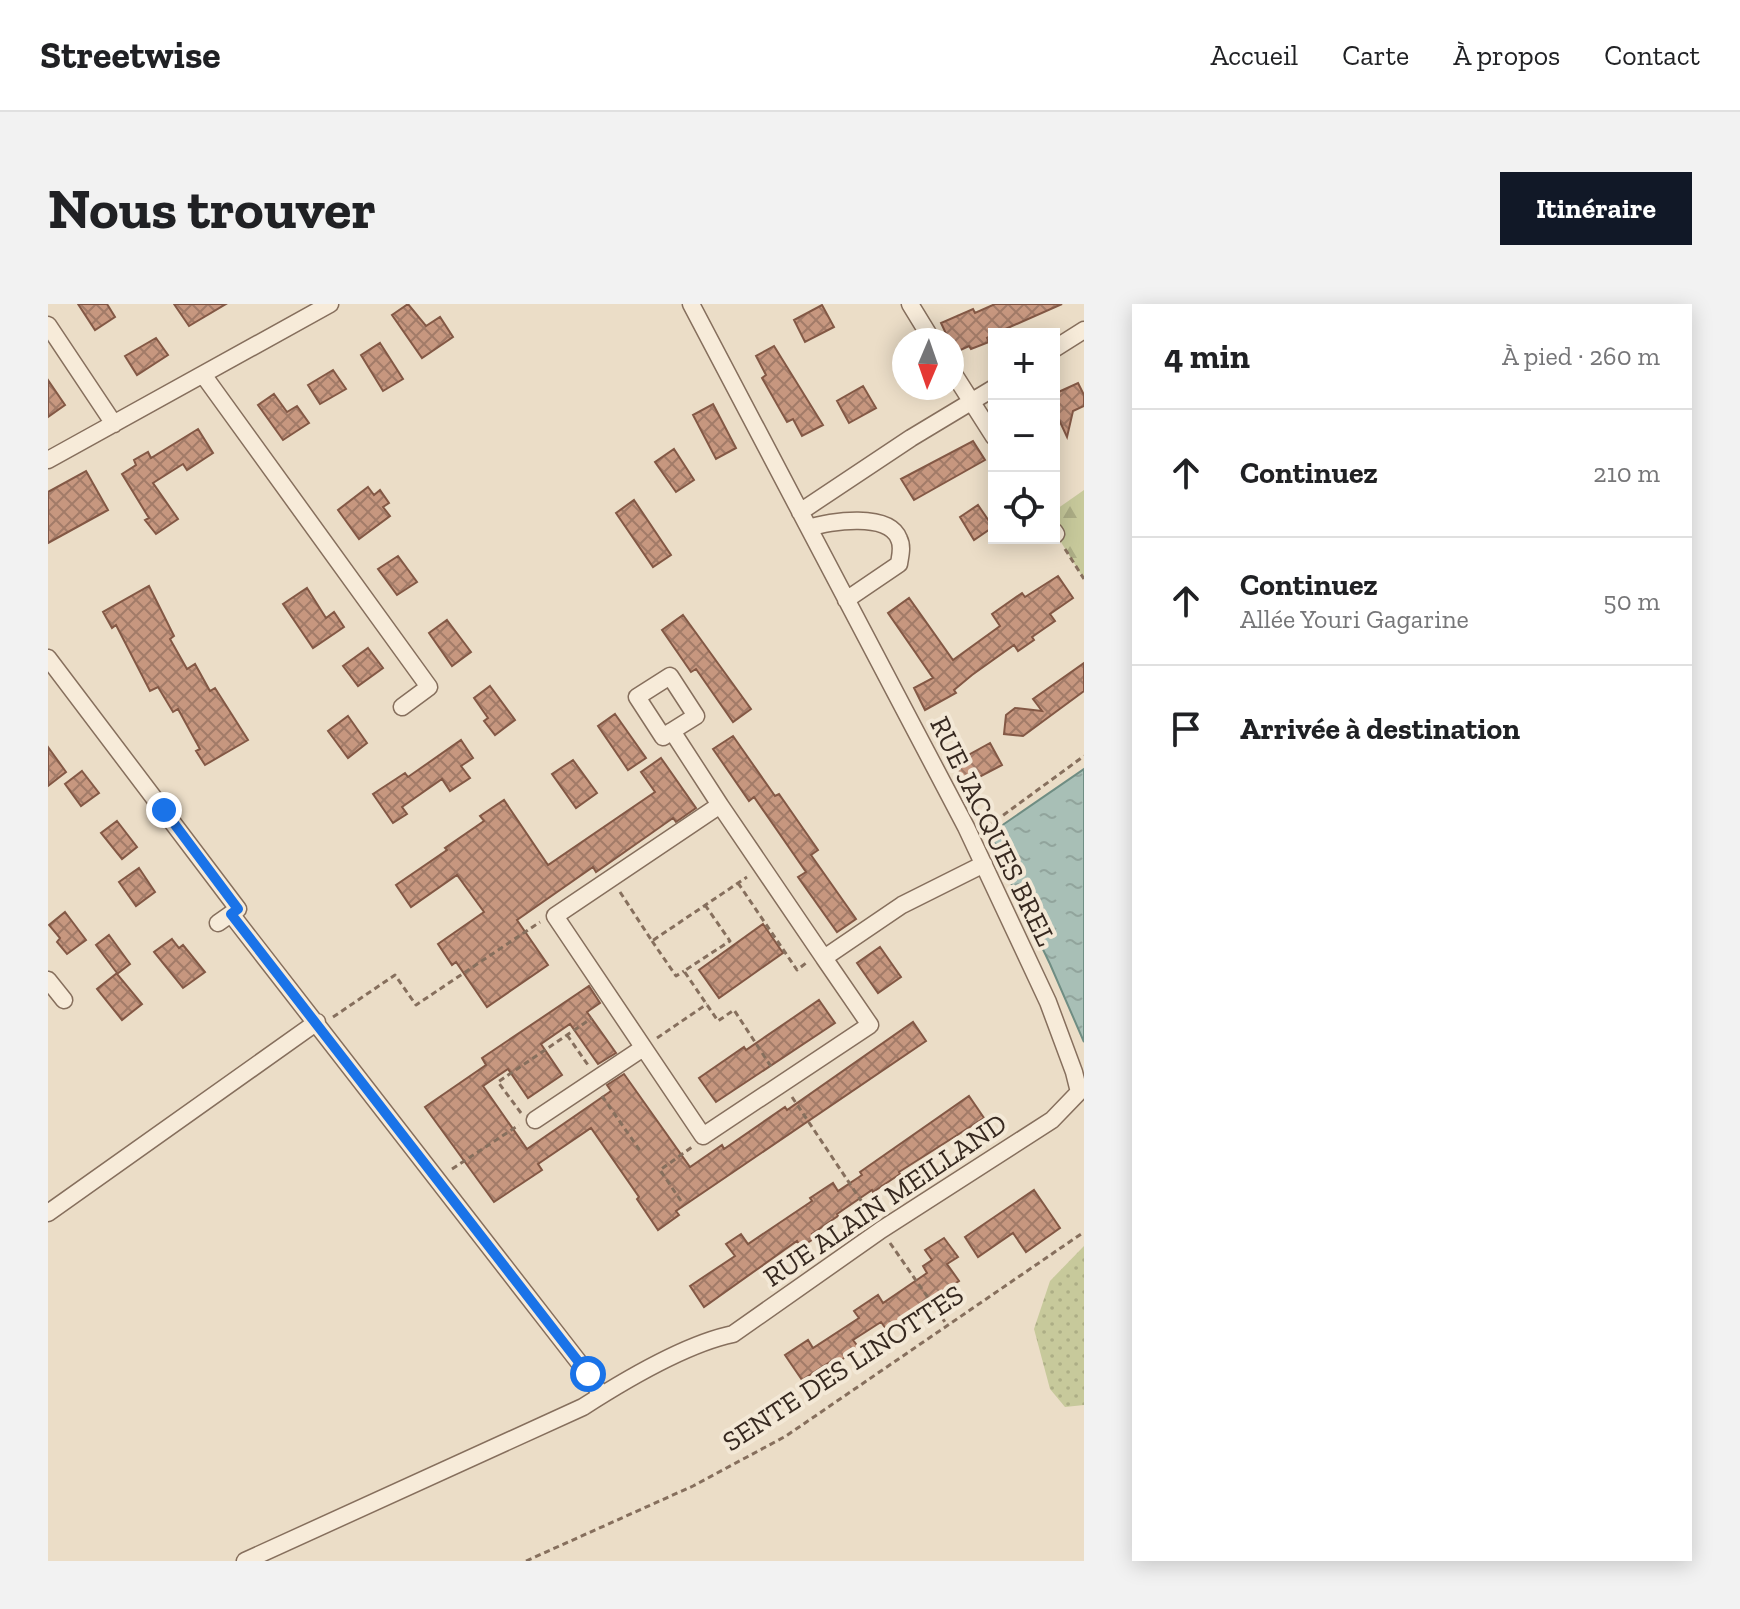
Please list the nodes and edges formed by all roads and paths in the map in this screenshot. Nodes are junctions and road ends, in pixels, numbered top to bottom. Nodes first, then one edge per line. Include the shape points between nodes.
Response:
1 (330, 304) edge
2 (691, 304) edge
3 (910, 304) edge
4 (48, 325) edge
5 (925, 328) edge
6 (1084, 330) edge
7 (1060, 345) edge
8 (204, 376) junction
9 (964, 391) edge
10 (988, 392) edge
11 (971, 402) junction
12 (114, 424) junction
13 (988, 428) edge
14 (48, 460) edge
15 (800, 512) junction
16 (809, 528) junction
17 (1060, 540) edge
18 (1084, 579) edge
19 (846, 600) junction
20 (48, 658) edge
21 (402, 707) dead end
22 (672, 731) dead end
23 (1084, 756) edge
24 (720, 805) junction
25 (972, 838) junction
26 (984, 864) junction
27 (763, 866) junction
28 (611, 878) junction
29 (738, 883) junction
30 (705, 905) junction
31 (555, 916) junction
32 (652, 941) junction
33 (823, 956) junction
34 (684, 971) junction
35 (48, 980) edge
36 (64, 1000) dead end
37 (707, 1004) junction
38 (592, 1018) dead end
39 (318, 1024) junction
40 (643, 1048) junction
41 (782, 1083) junction
42 (1079, 1092) joint
43 (535, 1120) dead end
44 (703, 1136) junction
45 (436, 1180) junction
46 (681, 1201) dead end
47 (48, 1213) edge
48 (881, 1230) junction
49 (1084, 1232) edge
50 (947, 1325) junction
51 (601, 1395) junction
52 (245, 1561) edge
53 (526, 1561) edge

1 - 8 street
2 - 15 street, RUE JACQUES BREL
3 - 5 street
4 - 12 street
6 - 7 street
8 - 12 street
8 - 21 street via 429,687
9 - 11 street
10 - 11 street
11 - 13 street
11 - 15 street
12 - 14 street
15 - 16 street, RUE JACQUES BREL
16 - 19 street, RUE JACQUES BREL
16 - 19 street via 862,521 891,529 899,537 899,564
17 - 18 path
19 - 25 street, RUE JACQUES BREL
20 - 39 street via 238,909 224,919
22 - 24 street
23 - 25 path
24 - 27 street
24 - 28 street
25 - 26 street, RUE JACQUES BREL
26 - 33 street via 902,905
26 - 42 street, RUE JACQUES BREL via 1048,1002
27 - 29 path
27 - 33 street
28 - 31 street
28 - 32 path
29 - 30 path
29 - 33 path via 797,970
30 - 32 path
30 - 34 path via 730,941
31 - 39 path via 416,1005 395,975
31 - 40 street
32 - 34 path via 676,976
33 - 41 street via 870,1025
34 - 37 path
35 - 36 street
37 - 40 path
37 - 41 path via 718,1021 734,1010
38 - 45 path via 498,1082 526,1121
39 - 45 street
39 - 47 street
40 - 43 street
40 - 44 street
41 - 44 street
41 - 48 path
42 - 48 street, RUE ALAIN MEILLAND via 1052,1120
44 - 46 path via 660,1170
45 - 51 street
48 - 50 path
48 - 51 street, RUE ALAIN MEILLAND via 733,1334 713,1338
49 - 50 path, SENTE DES LINOTTES
50 - 53 path, SENTE DES LINOTTES via 786,1436 693,1486
51 - 52 street, RUE ALAIN MEILLAND

